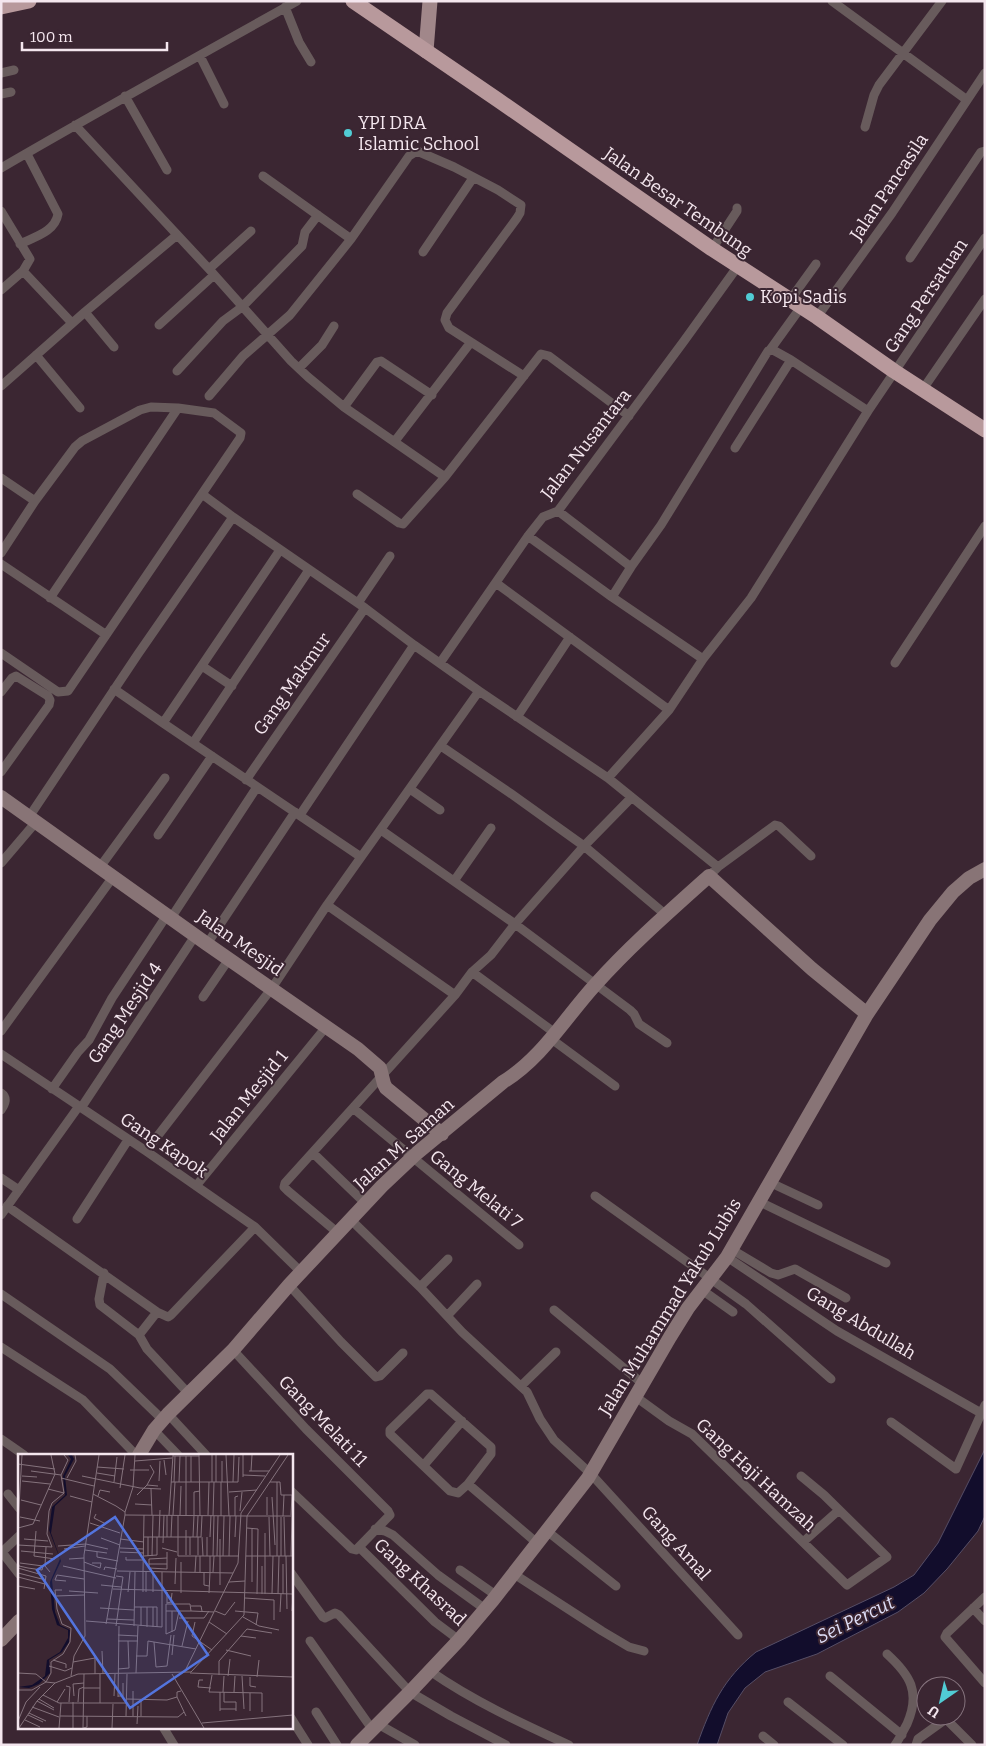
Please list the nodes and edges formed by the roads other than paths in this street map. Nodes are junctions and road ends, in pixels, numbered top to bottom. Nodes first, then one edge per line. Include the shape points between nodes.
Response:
1 (29, 1) edge
2 (297, 1) edge
3 (352, 1) edge
4 (430, 1) edge
5 (832, 1) edge
6 (942, 1) edge
7 (843, 4) edge
8 (1, 7) edge
9 (285, 8) junction
10 (426, 51) junction
11 (904, 53) junction
12 (200, 56) junction
13 (311, 62) dead end
14 (14, 70) dead end
15 (1, 73) edge
16 (985, 73) edge
17 (12, 92) dead end
18 (1, 94) edge
19 (125, 96) junction
20 (967, 100) junction
21 (224, 104) dead end
22 (75, 125) junction
23 (865, 127) dead end
24 (985, 151) edge
25 (27, 154) junction
26 (1, 168) edge
27 (167, 170) dead end
28 (263, 176) dead end
29 (473, 178) junction
30 (736, 208) dead end
31 (1, 211) edge
32 (318, 215) junction
33 (251, 231) dead end
34 (177, 235) junction
35 (985, 238) edge
36 (351, 239) junction
37 (20, 244) junction
38 (712, 249) junction
39 (423, 252) dead end
40 (910, 258) dead end
41 (816, 264) dead end
42 (738, 266) junction
43 (23, 271) junction
44 (211, 272) junction
45 (1, 290) edge
46 (985, 299) edge
47 (795, 303) junction
48 (242, 307) junction
49 (85, 312) junction
50 (817, 317) junction
51 (72, 323) junction
52 (159, 325) dead end
53 (334, 326) dead end
54 (268, 333) junction
55 (471, 342) junction
56 (114, 347) dead end
57 (770, 350) junction
58 (36, 355) junction
59 (791, 360) junction
60 (299, 368) junction
61 (177, 371) dead end
62 (894, 371) junction
63 (524, 376) junction
64 (1, 386) edge
65 (923, 389) junction
66 (432, 395) junction
67 (209, 396) dead end
68 (344, 407) junction
69 (80, 408) dead end
70 (178, 408) junction
71 (868, 411) junction
72 (629, 416) junction
73 (985, 430) edge
74 (395, 441) junction
75 (735, 448) dead end
76 (445, 477) junction
77 (1, 478) edge
78 (202, 494) junction
79 (357, 494) dead end
80 (35, 501) junction
81 (558, 511) junction
82 (232, 517) junction
83 (985, 526) edge
84 (528, 536) junction
85 (280, 550) junction
86 (1, 554) edge
87 (390, 556) dead end
88 (1, 564) edge
89 (631, 567) junction
90 (309, 570) junction
91 (496, 583) junction
92 (612, 597) junction
93 (50, 598) junction
94 (361, 605) junction
95 (105, 634) junction
96 (570, 638) junction
97 (414, 646) junction
98 (1, 653) edge
99 (703, 659) junction
100 (440, 663) junction
101 (895, 663) dead end
102 (202, 666) junction
103 (232, 686) junction
104 (114, 689) junction
105 (479, 691) junction
106 (1, 692) edge
107 (668, 710) junction
108 (517, 717) junction
109 (163, 723) junction
110 (193, 743) junction
111 (441, 746) junction
112 (212, 756) junction
113 (1, 772) edge
114 (165, 778) dead end
115 (608, 778) junction
116 (246, 780) junction
117 (258, 787) junction
118 (410, 789) junction
119 (1, 797) edge
120 (631, 798) junction
121 (440, 810) dead end
122 (297, 813) junction
123 (32, 819) junction
124 (491, 828) dead end
125 (381, 830) junction
126 (158, 835) dead end
127 (584, 846) junction
128 (811, 856) dead end
129 (361, 857) junction
130 (1, 863) edge
131 (100, 867) junction
132 (985, 869) edge
133 (713, 871) junction
134 (113, 877) junction
135 (454, 881) junction
136 (327, 905) junction
137 (666, 915) junction
138 (169, 916) junction
139 (515, 924) junction
140 (201, 940) junction
141 (228, 959) junction
142 (472, 972) junction
143 (595, 985) junction
144 (272, 988) junction
145 (454, 995) junction
146 (203, 997) dead end
147 (868, 1014) junction
148 (326, 1027) junction
149 (1, 1031) edge
150 (552, 1035) junction
151 (667, 1044) dead end
152 (1, 1054) edge
153 (382, 1076) junction
154 (615, 1086) dead end
155 (52, 1089) junction
156 (1, 1093) edge
157 (80, 1107) junction
158 (353, 1108) junction
159 (1, 1110) edge
160 (442, 1134) junction
161 (128, 1140) junction
162 (146, 1151) junction
163 (313, 1153) junction
164 (412, 1158) junction
165 (1, 1178) edge
166 (769, 1182) junction
167 (196, 1186) junction
168 (19, 1190) junction
169 (595, 1196) dead end
170 (758, 1201) junction
171 (365, 1203) junction
172 (818, 1205) dead end
173 (7, 1206) junction
174 (1, 1214) edge
175 (77, 1219) dead end
176 (350, 1219) junction
177 (255, 1227) junction
178 (338, 1233) junction
179 (518, 1245) dead end
180 (729, 1253) junction
181 (448, 1259) dead end
182 (886, 1262) dead end
183 (301, 1272) junction
184 (104, 1273) junction
185 (711, 1279) junction
186 (477, 1284) dead end
187 (289, 1285) junction
188 (420, 1287) junction
189 (702, 1290) junction
190 (1, 1294) edge
191 (846, 1298) dead end
192 (554, 1310) dead end
193 (157, 1312) junction
194 (732, 1312) dead end
195 (447, 1316) junction
196 (140, 1335) junction
197 (1, 1347) edge
198 (233, 1350) junction
199 (556, 1352) dead end
200 (403, 1353) dead end
201 (831, 1378) dead end
202 (643, 1384) junction
203 (522, 1386) junction
204 (189, 1394) junction
205 (636, 1397) junction
206 (983, 1409) edge
207 (462, 1421) junction
208 (162, 1422) junction
209 (891, 1422) dead end
210 (1, 1439) edge
211 (23, 1454) edge
212 (137, 1454) edge
213 (139, 1454) edge
214 (178, 1454) edge
215 (205, 1454) edge
216 (424, 1465) junction
217 (591, 1474) junction
218 (801, 1476) dead end
219 (468, 1484) junction
220 (292, 1491) edge
221 (8, 1494) dead end
222 (18, 1507) edge
223 (839, 1510) junction
224 (375, 1529) junction
225 (547, 1530) junction
226 (18, 1537) edge
227 (803, 1542) junction
228 (537, 1543) junction
229 (359, 1547) junction
230 (2, 1552) edge
231 (460, 1570) dead end
232 (18, 1573) edge
233 (292, 1574) edge
234 (514, 1574) junction
235 (616, 1586) dead end
236 (497, 1596) junction
237 (985, 1597) edge
238 (973, 1608) junction
239 (485, 1610) junction
240 (985, 1621) edge
241 (18, 1622) edge
242 (738, 1635) dead end
243 (1, 1640) edge
244 (459, 1640) junction
245 (310, 1641) dead end
246 (644, 1652) dead end
247 (887, 1654) dead end
248 (430, 1671) junction
249 (830, 1676) dead end
250 (985, 1683) edge
251 (410, 1692) junction
252 (788, 1702) dead end
253 (316, 1712) dead end
254 (292, 1720) edge
255 (375, 1727) junction
256 (164, 1728) edge
257 (902, 1735) junction
258 (763, 1736) dead end
259 (362, 1743) edge
260 (174, 1745) edge
261 (308, 1745) edge
262 (337, 1745) edge
263 (415, 1745) edge
264 (506, 1745) edge
265 (569, 1745) edge
266 (774, 1745) edge
267 (843, 1745) edge
268 (895, 1745) edge
269 (916, 1745) edge
270 (972, 1745) edge

1 - 8 highway
2 - 9 street
3 - 10 highway, Jalan Besar Tembung
4 - 10 main road
5 - 7 street
6 - 11 street
7 - 11 street
9 - 12 street
9 - 13 street
10 - 38 highway, Jalan Besar Tembung
11 - 20 street
11 - 23 street via 879,85
12 - 19 street
12 - 21 street
14 - 15 street
16 - 20 street, Jalan Pancasila
17 - 18 street
19 - 22 street
19 - 27 street
20 - 50 street, Jalan Pancasila via 892,213
22 - 25 street
22 - 34 street
24 - 40 street via 981,152
25 - 26 street
25 - 37 street via 58,214 51,228
28 - 32 street
29 - 36 street via 414,152
29 - 39 street
29 - 55 street via 498,190 521,209 446,316 446,325
30 - 38 street
31 - 37 street
32 - 36 street
32 - 48 street via 305,232 302,246
33 - 44 street
34 - 44 street
34 - 49 street
35 - 62 street, Gang Persatuan
36 - 54 street via 290,316
37 - 43 street via 30,259
38 - 42 highway, Jalan Besar Tembung
41 - 47 street
42 - 47 highway, Jalan Besar Tembung
42 - 72 street, Jalan Nusantara
43 - 45 street
43 - 51 street
44 - 48 street
44 - 52 street
46 - 65 street
47 - 50 highway, Jalan Besar Tembung
47 - 57 street
48 - 54 street
48 - 61 street via 223,321
49 - 51 street
49 - 56 street
50 - 62 highway, Jalan Besar Tembung
51 - 58 street
53 - 60 street via 322,345
54 - 60 street
54 - 67 street
55 - 63 street
55 - 66 street
57 - 59 street
57 - 89 street via 661,525
58 - 64 street
58 - 69 street
59 - 71 street
59 - 75 street
60 - 68 street
62 - 65 highway, Jalan Besar Tembung
62 - 71 street, Gang Persatuan
63 - 72 street via 542,354 548,355
63 - 76 street
65 - 73 highway, Jalan Besar Tembung
66 - 68 street via 381,360
66 - 74 street
68 - 74 street
70 - 78 street via 214,413 241,434
70 - 80 street via 145,408 82,441 69,453
70 - 93 street
71 - 99 street, Gang Persatuan via 751,598
72 - 81 street, Jalan Nusantara
74 - 76 street
76 - 79 street via 403,524
77 - 80 street
78 - 82 street
78 - 95 street
80 - 86 street
81 - 84 street, Jalan Nusantara via 543,517
81 - 89 street
82 - 85 street
82 - 104 street
83 - 101 street
84 - 91 street, Jalan Nusantara
84 - 92 street
85 - 90 street
85 - 102 street
87 - 94 street, Gang Makmur
88 - 93 street
89 - 92 street
90 - 94 street
90 - 103 street
91 - 96 street
91 - 100 street, Jalan Nusantara
92 - 99 street
93 - 95 street
94 - 97 street
94 - 116 street, Gang Makmur
95 - 98 street via 70,689 64,692 58,692
96 - 107 street
96 - 108 street
97 - 100 street
97 - 122 street, Gang Mesjid 4
99 - 107 street, Gang Persatuan
100 - 105 street
102 - 103 street
102 - 109 street
103 - 110 street
104 - 109 street
104 - 123 street
105 - 108 street
105 - 111 street
106 - 113 street via 16,676 50,700
107 - 115 street, Gang Persatuan
108 - 115 street
109 - 110 street
110 - 112 street
111 - 118 street
111 - 127 street
112 - 116 street
112 - 126 street
114 - 131 street
115 - 120 street
116 - 117 street
117 - 122 street
117 - 138 street
118 - 121 street
118 - 125 street
119 - 123 street, Jalan Mesjid
120 - 127 street
120 - 133 street
122 - 129 street
122 - 140 street, Gang Mesjid 4
123 - 130 street
123 - 131 street, Jalan Mesjid
124 - 135 street
125 - 129 street
125 - 135 street
127 - 137 street
127 - 139 street
128 - 133 street via 779,826 775,826
129 - 136 street
131 - 134 street, Jalan Mesjid
132 - 147 street, Jalan Muhammad Yakub Lubis via 953,892 930,920
133 - 137 street, Jalan M. Saman
133 - 147 street via 812,969
134 - 138 street, Jalan Mesjid
134 - 149 street
135 - 139 street
136 - 144 street
136 - 145 street
137 - 143 street, Jalan M. Saman
138 - 140 street, Jalan Mesjid
138 - 155 street via 112,998 90,1040
139 - 142 street
139 - 143 street
140 - 141 street, Jalan Mesjid
140 - 157 street, Gang Mesjid 4
141 - 144 street, Jalan Mesjid
141 - 146 street
142 - 145 street
142 - 150 street
143 - 150 street, Jalan M. Saman
143 - 151 street via 632,1012 639,1024
144 - 148 street, Jalan Mesjid
144 - 162 street
145 - 153 street
147 - 166 street, Jalan Muhammad Yakub Lubis
148 - 153 street, Jalan Mesjid via 375,1063
148 - 167 street, Jalan Mesjid 1
150 - 154 street
150 - 160 street, Jalan M. Saman via 516,1074
152 - 155 street, Gang Kapok
153 - 158 street
153 - 160 street, Jalan Mesjid via 386,1088
155 - 157 street, Gang Kapok
156 - 159 street via 6,1104
157 - 161 street, Gang Kapok
157 - 168 street, Gang Mesjid 4
158 - 163 street
158 - 164 street, Gang Melati 7
160 - 164 street, Jalan M. Saman
161 - 162 street, Gang Kapok
161 - 175 street
162 - 167 street, Gang Kapok
163 - 171 street
163 - 178 street via 284,1187
164 - 171 street, Jalan M. Saman
164 - 179 street, Gang Melati 7
165 - 168 street
166 - 170 street, Jalan Muhammad Yakub Lubis
166 - 172 street
167 - 177 street, Gang Kapok
168 - 173 street, Gang Mesjid 4
169 - 185 street
170 - 180 street, Jalan Muhammad Yakub Lubis
170 - 182 street
171 - 176 street, Jalan M. Saman
173 - 174 street, Gang Mesjid 4
173 - 184 street
176 - 178 street, Jalan M. Saman
176 - 188 street, Gang Amal
177 - 183 street, Gang Kapok
177 - 193 street via 168,1317
178 - 183 street, Jalan M. Saman
180 - 185 street, Jalan Muhammad Yakub Lubis
180 - 191 street via 778,1275 795,1269
180 - 206 street, Gang Abdullah via 838,1331
181 - 188 street
183 - 187 street, Jalan M. Saman
184 - 193 street
184 - 196 street via 100,1305
185 - 189 street, Jalan Muhammad Yakub Lubis
185 - 201 street via 746,1304
186 - 195 street
187 - 198 street, Jalan M. Saman
187 - 200 street via 376,1377
188 - 195 street, Gang Amal
189 - 194 street
189 - 202 street, Jalan Muhammad Yakub Lubis
190 - 208 street via 110,1369
192 - 202 street
193 - 196 street
195 - 203 street, Gang Amal
196 - 204 street via 147,1350
197 - 212 street via 83,1400
198 - 204 street, Jalan M. Saman
198 - 224 street, Gang Melati 11 via 388,1511 390,1515
199 - 203 street
202 - 205 street, Jalan Muhammad Yakub Lubis
203 - 217 street, Gang Amal via 554,1440
204 - 208 street, Jalan M. Saman
205 - 217 street, Jalan Muhammad Yakub Lubis
205 - 227 street, Gang Haji Hamzah via 692,1434
206 - 209 street via 956,1469
207 - 216 street
207 - 216 street via 427,1394 390,1430 391,1436
207 - 219 street via 492,1450
208 - 213 street, Jalan M. Saman
208 - 214 street
208 - 215 street
210 - 211 street
216 - 219 street via 454,1493
217 - 225 street, Jalan Muhammad Yakub Lubis
217 - 242 street, Gang Amal
218 - 223 street
219 - 228 street
220 - 229 street via 348,1547 356,1550
221 - 222 street
223 - 227 street
223 - 227 street, Gang Haji Hamzah via 888,1557 847,1585
224 - 229 street
224 - 239 street via 393,1535 438,1575
225 - 228 street, Jalan Muhammad Yakub Lubis
225 - 235 street
226 - 230 street
228 - 234 street, Jalan Muhammad Yakub Lubis
229 - 244 street, Gang Khasrad via 416,1604
230 - 232 street
231 - 236 street
233 - 251 street via 323,1617 339,1615
234 - 236 street, Jalan Muhammad Yakub Lubis
234 - 246 street via 602,1631
236 - 239 street, Jalan Muhammad Yakub Lubis
237 - 238 street
238 - 240 street
238 - 250 street via 945,1637
239 - 244 street, Jalan Muhammad Yakub Lubis
241 - 243 street
244 - 248 street, Jalan Muhammad Yakub Lubis
245 - 255 street
247 - 257 street via 902,1668 911,1684 913,1706
248 - 251 street, Jalan Muhammad Yakub Lubis
248 - 265 street via 531,1728
249 - 257 street
251 - 255 street, Jalan Muhammad Yakub Lubis
251 - 264 street
252 - 267 street
253 - 262 street
254 - 261 street
255 - 259 street, Jalan Muhammad Yakub Lubis
255 - 263 street
256 - 260 street
257 - 268 street
258 - 266 street
269 - 270 street via 918,1739 947,1720

